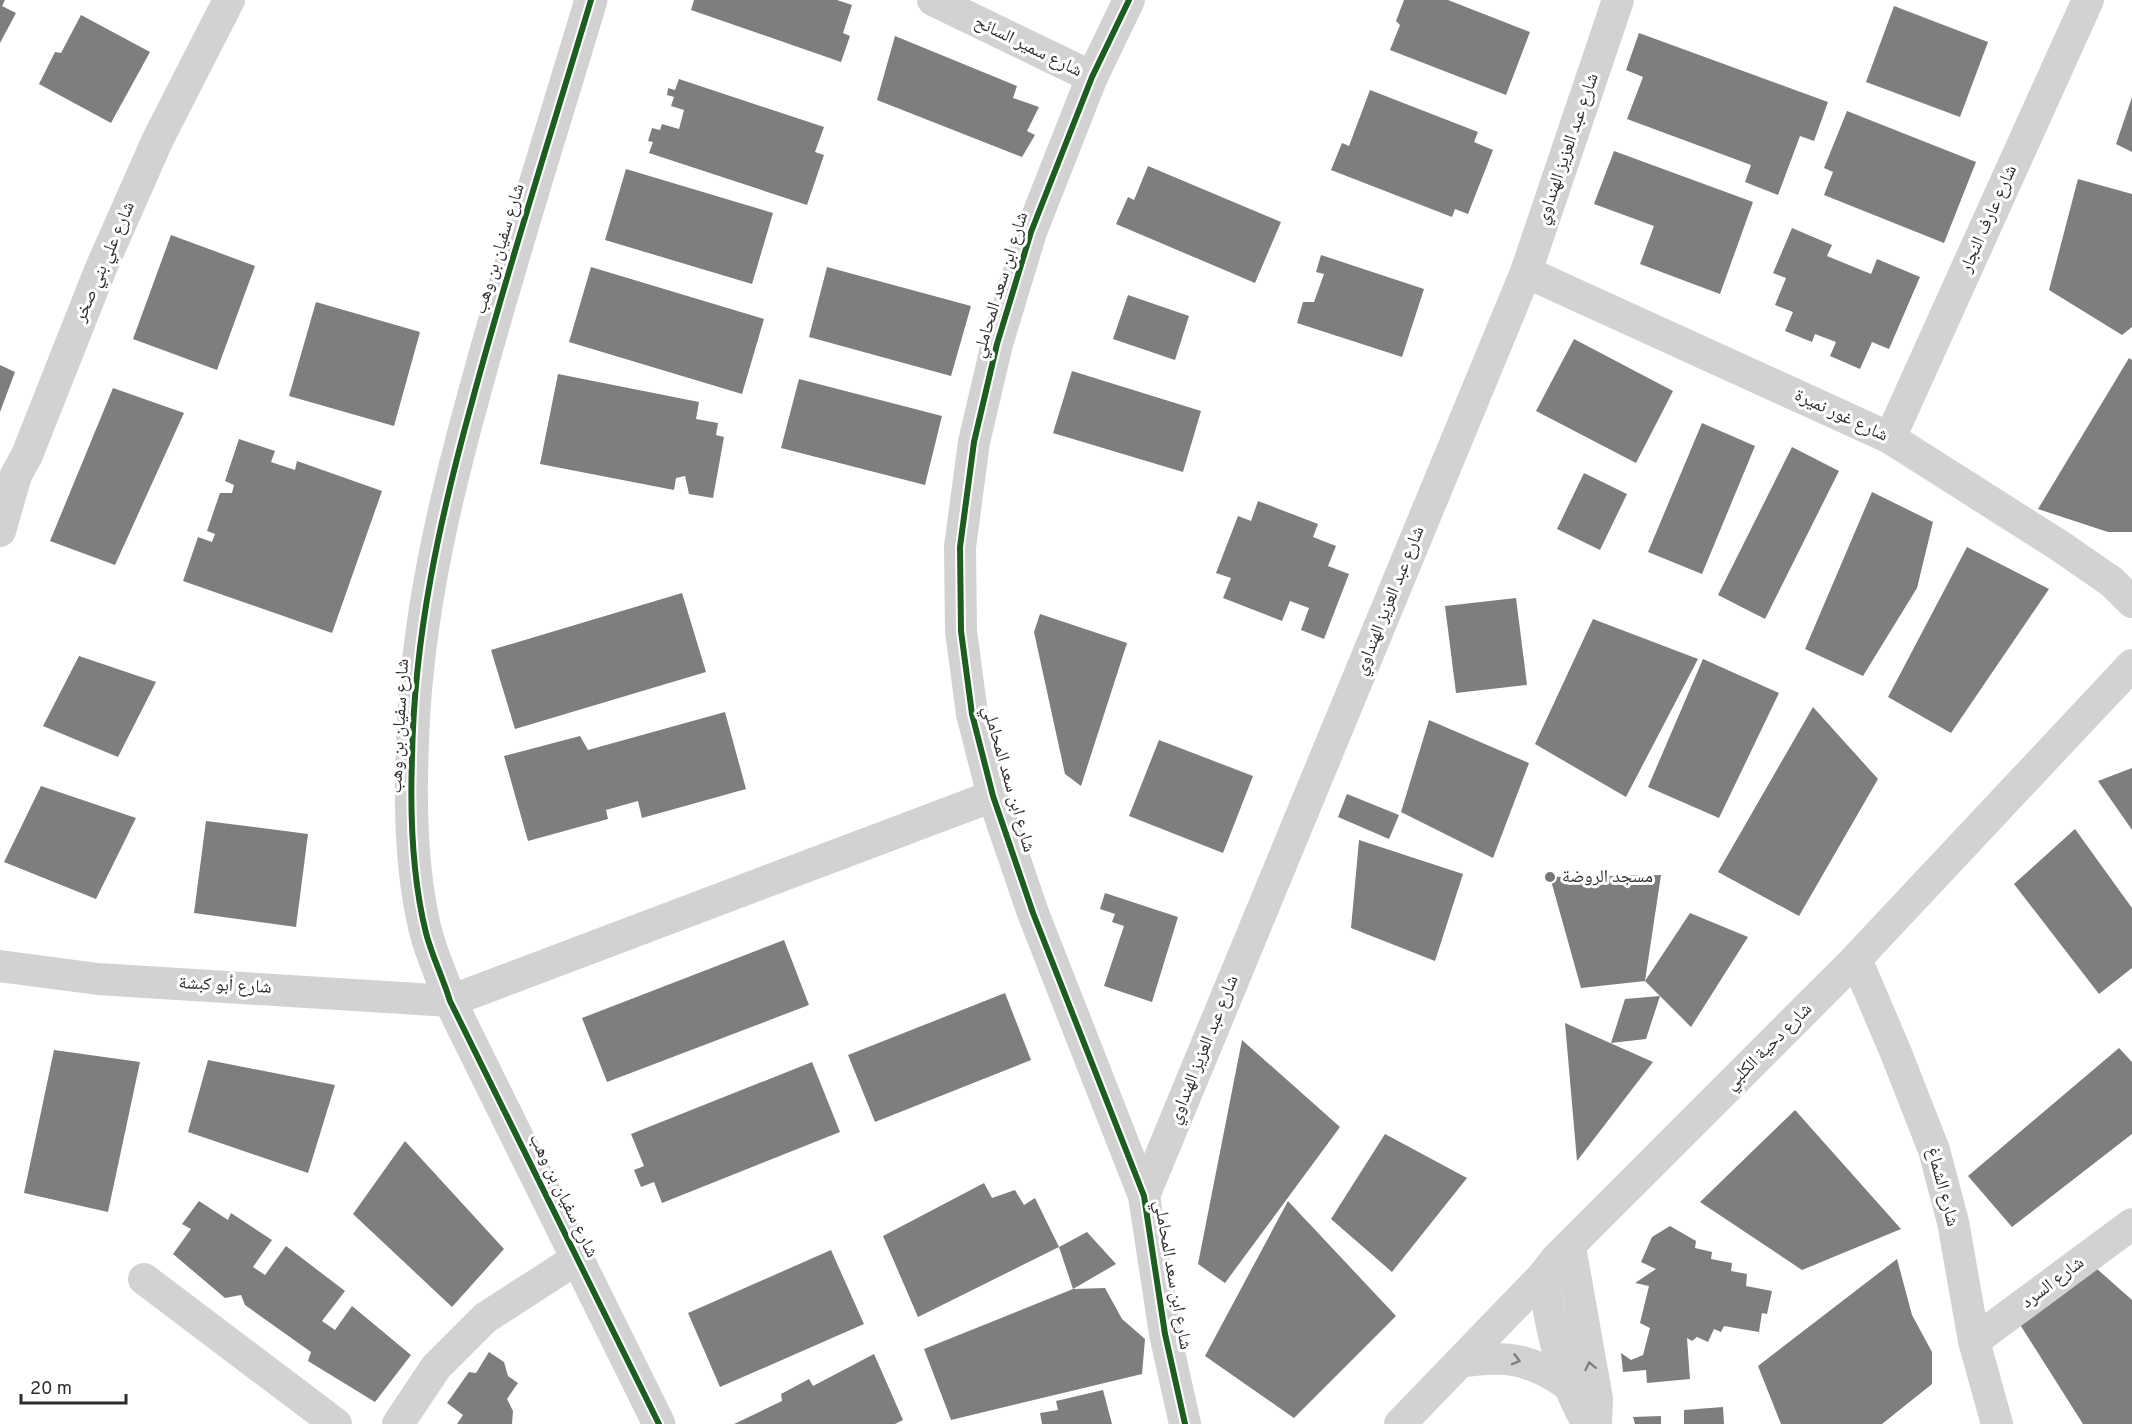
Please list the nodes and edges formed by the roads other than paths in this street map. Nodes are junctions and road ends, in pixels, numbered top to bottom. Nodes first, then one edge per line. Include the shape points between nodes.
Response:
1 (229, 0) edge
2 (591, 0) edge
3 (933, 0) edge
4 (1129, 0) edge
5 (1618, 0) edge
6 (2088, 0) edge
7 (1092, 77) junction
8 (1526, 272) junction
9 (1890, 438) junction
10 (0, 531) edge
11 (2132, 602) edge
12 (2132, 665) edge
13 (993, 796) junction
14 (1856, 959) junction
15 (0, 966) edge
16 (450, 1001) junction
17 (1144, 1196) junction
18 (2132, 1224) edge
19 (1570, 1247) junction
20 (578, 1258) junction
21 (1543, 1276) junction
22 (144, 1279) dead end
23 (1974, 1341) junction
24 (1460, 1362) junction
25 (1567, 1384) junction
26 (336, 1424) edge
27 (398, 1424) edge
28 (658, 1424) edge
29 (1185, 1424) edge
30 (1400, 1424) edge
31 (1588, 1424) edge
32 (1596, 1424) edge
33 (1997, 1424) edge

1 - 10 street, شارع علي بني صخر via 162,131 101,268 16,475
2 - 16 street, شارع سفيان بن وهب via 501,292 451,480 417,663 411,783 414,848 426,933
3 - 7 street, شارع سمير السائح
4 - 7 street, شارع ابن سعد المحاملي
5 - 8 street, شارع عبد العزيز الهنداوي
6 - 9 street, شارع عارف النجار
7 - 13 street, شارع ابن سعد المحاملي via 1031,232 974,442 960,547 961,631 972,714
8 - 9 street, شارع غور نميرة
8 - 17 street, شارع عبد العزيز الهنداوي
9 - 11 street, شارع غور نميرة via 2060,546 2112,582
12 - 14 street, شارع دحية الكلبي
13 - 16 street
13 - 17 street, شارع ابن سعد المحاملي via 1033,913
14 - 19 street, شارع دحية الكلبي
14 - 23 street, شارع الشماغ via 1934,1150 1953,1222
15 - 16 street, شارع أبو كبشة via 98,979
16 - 20 street, شارع سفيان بن وهب
17 - 29 street, شارع ابن سعد المحاملي
18 - 23 street, شارع السرد
19 - 21 street, شارع دحية الكلبي
32 -> 19 street via 1597,1399
20 - 27 street via 485,1318 436,1367
20 - 28 street, شارع سفيان بن وهب
21 - 24 street, شارع دحية الكلبي
21 - 25 street
22 - 26 street
23 - 33 street, شارع الشماغ
24 -> 25 street via 1503,1357 1532,1365
24 - 30 street, شارع دحية الكلبي
25 - 31 street

